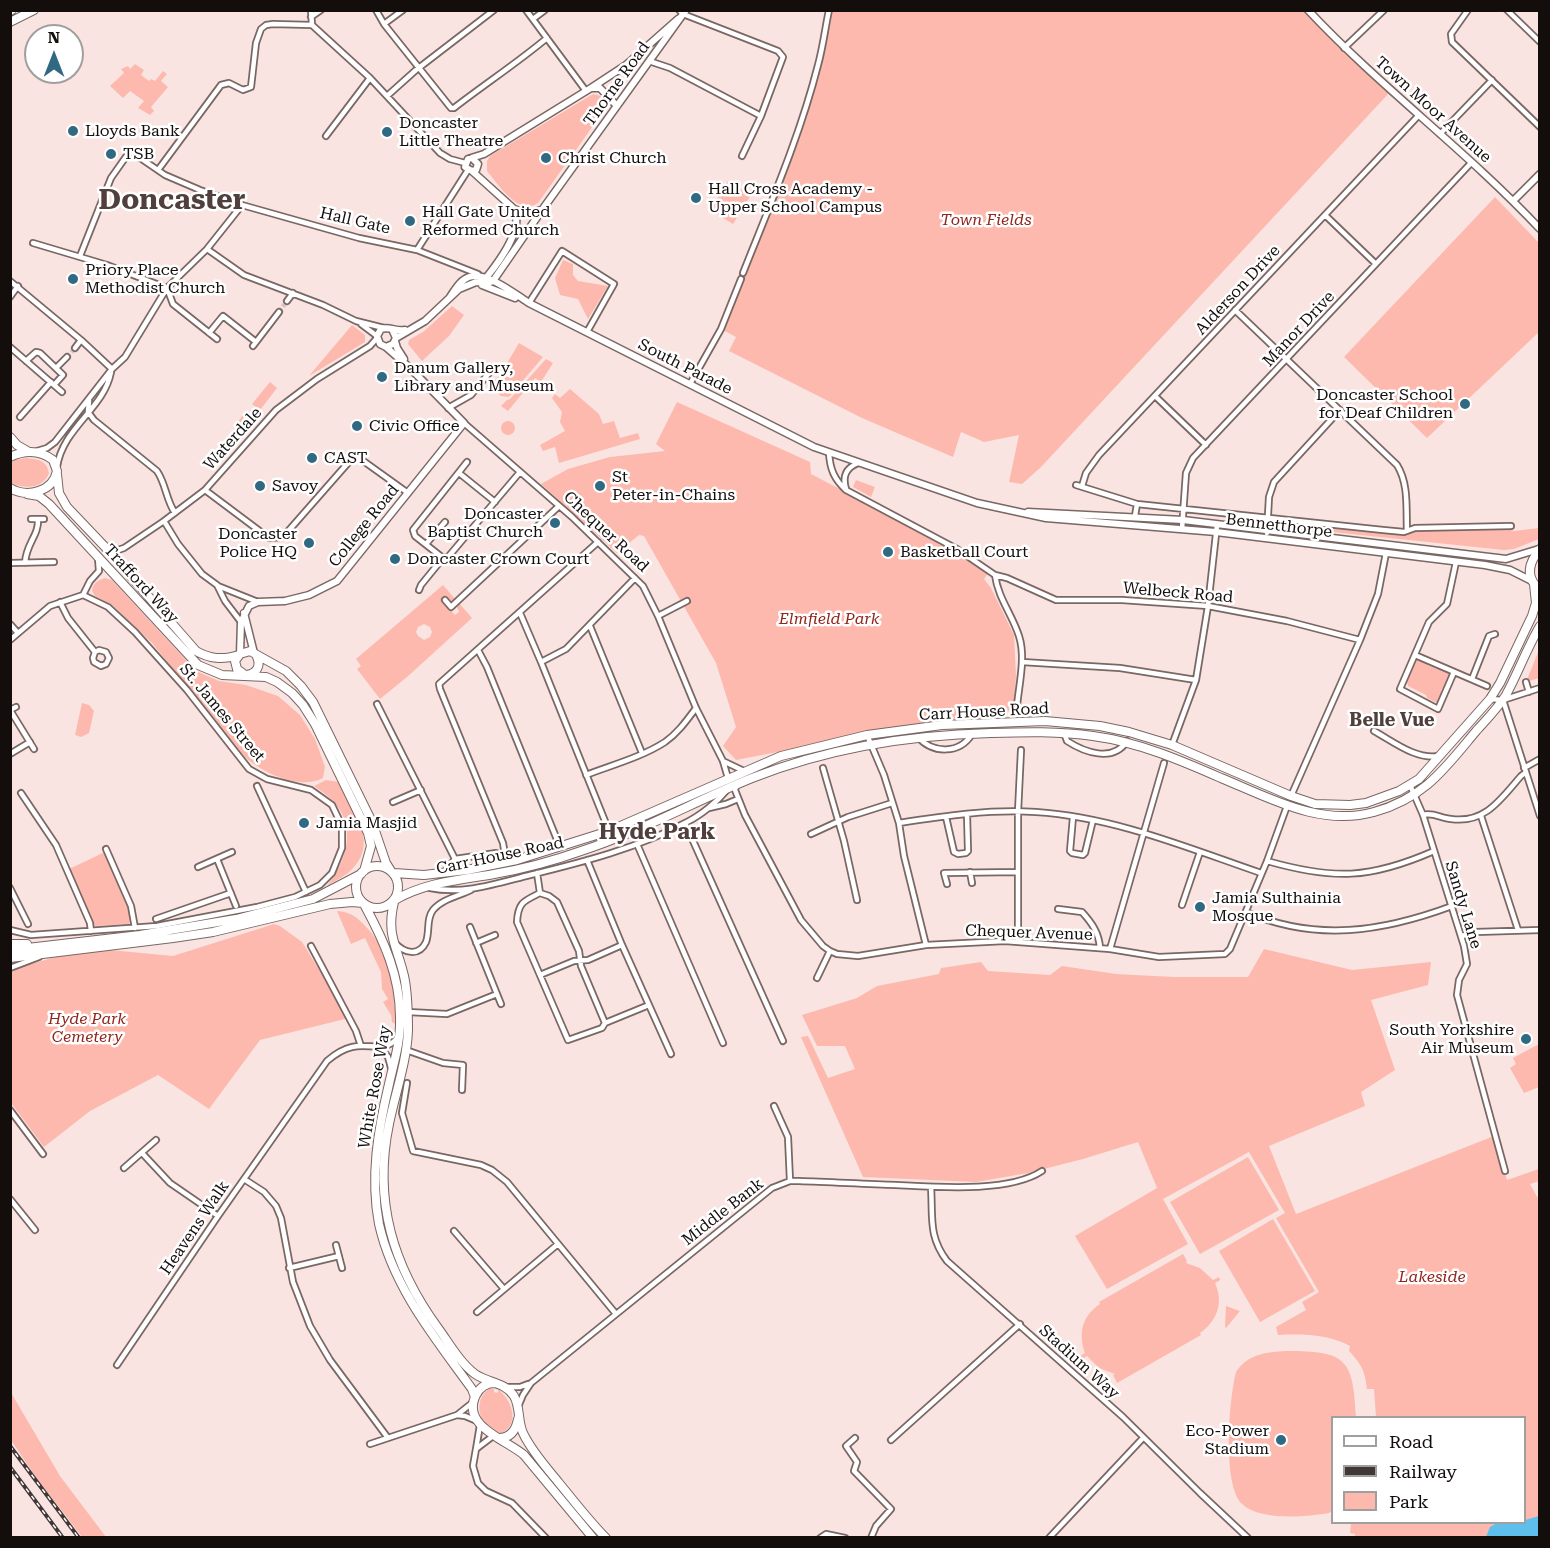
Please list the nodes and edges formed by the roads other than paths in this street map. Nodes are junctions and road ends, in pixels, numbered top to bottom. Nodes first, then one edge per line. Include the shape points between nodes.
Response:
1 (34, 10) edge
2 (321, 10) edge
3 (376, 10) edge
4 (403, 10) edge
5 (494, 10) edge
6 (526, 10) edge
7 (545, 10) edge
8 (829, 10) edge
9 (1308, 10) edge
10 (1384, 10) edge
11 (1468, 10) edge
12 (1507, 10) edge
13 (311, 14) edge
14 (681, 14) edge
15 (533, 20) junction
16 (11, 23) edge
17 (384, 24) junction
18 (312, 25) junction
19 (547, 38) junction
20 (1539, 42) edge
21 (1344, 48) junction
22 (649, 61) junction
23 (420, 68) junction
24 (370, 78) junction
25 (1492, 80) junction
26 (588, 90) junction
27 (387, 96) junction
28 (617, 106) junction
29 (1419, 115) junction
30 (761, 116) junction
31 (1539, 127) edge
32 (1440, 134) junction
33 (326, 136) dead end
34 (742, 156) dead end
35 (472, 158) junction
36 (1471, 163) junction
37 (468, 168) junction
38 (158, 170) junction
39 (1539, 174) edge
40 (1514, 201) junction
41 (242, 205) junction
42 (513, 208) junction
43 (542, 210) junction
44 (1325, 215) junction
45 (1539, 229) edge
46 (33, 243) dead end
47 (207, 249) junction
48 (417, 250) junction
49 (80, 256) junction
50 (1376, 264) junction
51 (10, 281) edge
52 (489, 282) junction
53 (18, 286) junction
54 (167, 288) junction
55 (292, 293) junction
56 (10, 297) edge
57 (450, 297) junction
58 (287, 301) tunnel mouth
59 (530, 303) junction
60 (1235, 310) junction
61 (279, 312) tunnel mouth
62 (356, 321) junction
63 (417, 326) junction
64 (384, 328) junction
65 (392, 329) junction
66 (586, 332) junction
67 (209, 333) junction
68 (377, 337) junction
69 (217, 339) dead end
70 (81, 340) junction
71 (396, 340) junction
72 (10, 346) edge
73 (384, 346) junction
74 (75, 348) tunnel mouth
75 (363, 350) junction
76 (67, 357) tunnel mouth
77 (1287, 359) junction
78 (27, 361) junction
79 (56, 368) junction
80 (410, 368) junction
81 (483, 368) dead end
82 (112, 369) junction
83 (53, 383) junction
84 (690, 384) junction
85 (62, 392) dead end
86 (1155, 396) junction
87 (88, 400) junction
88 (448, 408) junction
89 (1340, 410) junction
90 (88, 412) junction
91 (20, 417) dead end
92 (94, 420) junction
93 (82, 421) junction
94 (464, 423) junction
95 (10, 437) edge
96 (1206, 444) junction
97 (32, 452) junction
98 (829, 453) junction
99 (10, 457) edge
100 (467, 462) dead end
101 (858, 463) junction
102 (57, 472) junction
103 (520, 472) junction
104 (459, 473) junction
105 (1076, 485) dead end
106 (1082, 486) junction
107 (10, 489) edge
108 (205, 490) junction
109 (846, 490) junction
110 (408, 493) junction
111 (10, 494) edge
112 (24, 494) junction
113 (495, 502) junction
114 (1137, 504) junction
115 (559, 506) junction
116 (1184, 509) junction
117 (1019, 512) junction
118 (175, 513) junction
119 (1135, 516) junction
120 (1267, 518) junction
121 (31, 519) dead end
122 (1183, 520) junction
123 (164, 522) junction
124 (445, 522) dead end
125 (1511, 526) dead end
126 (1216, 528) junction
127 (1182, 530) junction
128 (1267, 531) junction
129 (1407, 531) junction
130 (1266, 538) junction
131 (598, 542) junction
132 (426, 544) junction
133 (124, 548) junction
134 (107, 549) junction
135 (1539, 549) edge
136 (1386, 553) junction
137 (98, 558) junction
138 (443, 558) junction
139 (1456, 562) junction
140 (10, 563) edge
141 (25, 563) junction
142 (122, 565) junction
143 (50, 571) dead end
144 (995, 575) junction
145 (635, 578) junction
146 (217, 585) junction
147 (1535, 585) edge
148 (419, 590) dead end
149 (83, 595) junction
150 (445, 600) dead end
151 (687, 601) dead end
152 (60, 602) junction
153 (258, 602) junction
154 (1208, 606) junction
155 (244, 612) junction
156 (520, 613) junction
157 (658, 616) junction
158 (241, 622) junction
159 (10, 624) edge
160 (590, 626) junction
161 (1539, 626) edge
162 (18, 633) junction
163 (1495, 634) dead end
164 (10, 640) edge
165 (1360, 640) junction
166 (478, 650) junction
167 (95, 652) dead end
168 (239, 654) junction
169 (256, 655) junction
170 (1415, 655) junction
171 (541, 662) junction
172 (1022, 662) junction
173 (1454, 672) junction
174 (246, 675) junction
175 (1196, 680) junction
176 (1472, 680) junction
177 (1526, 682) dead end
178 (1487, 686) dead end
179 (1539, 688) edge
180 (1529, 692) junction
181 (1490, 699) junction
182 (1503, 700) junction
183 (377, 704) dead end
184 (1017, 706) dead end
185 (16, 707) dead end
186 (696, 708) junction
187 (1374, 731) dead end
188 (1064, 733) junction
189 (972, 734) junction
190 (867, 735) junction
191 (918, 738) junction
192 (1127, 741) junction
193 (30, 742) junction
194 (871, 745) junction
195 (1172, 745) junction
196 (34, 748) dead end
197 (1022, 750) dead end
198 (642, 753) junction
199 (10, 754) edge
200 (1441, 756) junction
201 (1426, 757) junction
202 (1539, 759) edge
203 (723, 761) junction
204 (1164, 763) dead end
205 (823, 768) dead end
206 (1428, 770) junction
207 (1525, 770) junction
208 (744, 771) junction
209 (586, 775) junction
210 (728, 778) junction
211 (1410, 785) junction
212 (257, 786) dead end
213 (732, 787) junction
214 (421, 790) junction
215 (267, 791) dead end
216 (21, 793) dead end
217 (261, 794) junction
218 (1415, 795) junction
219 (1292, 796) junction
220 (738, 799) junction
221 (393, 802) dead end
222 (892, 803) junction
223 (1287, 806) junction
224 (707, 808) junction
225 (1017, 812) junction
226 (968, 814) junction
227 (1423, 815) junction
228 (1481, 816) junction
229 (1539, 816) edge
230 (946, 817) junction
231 (1073, 817) junction
232 (1093, 820) junction
233 (838, 822) junction
234 (685, 823) junction
235 (899, 823) junction
236 (609, 831) junction
237 (1143, 833) junction
238 (811, 834) dead end
239 (637, 844) junction
240 (560, 848) junction
241 (106, 849) dead end
242 (1434, 851) junction
243 (232, 852) dead end
244 (1200, 852) junction
245 (505, 855) junction
246 (217, 859) junction
247 (455, 859) junction
248 (516, 860) junction
249 (587, 860) junction
250 (1267, 861) junction
251 (198, 867) dead end
252 (362, 872) junction
253 (392, 872) junction
254 (970, 872) junction
255 (1017, 872) junction
256 (444, 873) junction
257 (537, 873) junction
258 (1261, 873) junction
259 (972, 883) dead end
260 (947, 884) dead end
261 (426, 887) junction
262 (10, 888) edge
263 (473, 888) junction
264 (442, 890) junction
265 (306, 892) junction
266 (231, 893) junction
267 (540, 893) junction
268 (857, 900) dead end
269 (394, 901) junction
270 (442, 903) junction
271 (198, 904) junction
272 (364, 904) junction
273 (1182, 904) dead end
274 (236, 906) dead end
275 (1452, 906) junction
276 (1058, 909) dead end
277 (1246, 912) junction
278 (156, 919) dead end
279 (201, 919) junction
280 (28, 924) dead end
281 (470, 927) dead end
282 (135, 928) junction
283 (10, 930) edge
284 (1518, 930) junction
285 (1539, 930) edge
286 (91, 931) junction
287 (495, 935) dead end
288 (1462, 936) junction
289 (392, 939) junction
290 (1018, 941) junction
291 (88, 942) junction
292 (476, 943) junction
293 (10, 944) edge
294 (622, 945) junction
295 (926, 945) junction
296 (311, 946) dead end
297 (1100, 948) junction
298 (1110, 949) junction
299 (10, 950) edge
300 (830, 951) junction
301 (44, 954) junction
302 (10, 958) edge
303 (580, 959) junction
304 (10, 968) edge
305 (540, 975) junction
306 (817, 978) dead end
307 (497, 994) junction
308 (501, 1004) dead end
309 (649, 1005) junction
310 (408, 1012) junction
311 (605, 1023) junction
312 (399, 1035) junction
313 (783, 1041) dead end
314 (723, 1043) dead end
315 (361, 1046) junction
316 (380, 1047) junction
317 (406, 1050) junction
318 (671, 1054) dead end
319 (391, 1072) junction
320 (407, 1083) dead end
321 (462, 1090) dead end
322 (774, 1106) dead end
323 (10, 1110) edge
324 (156, 1140) dead end
325 (142, 1153) junction
326 (43, 1154) dead end
327 (124, 1168) dead end
328 (1042, 1171) dead end
329 (1505, 1172) dead end
330 (244, 1179) junction
331 (790, 1181) junction
332 (931, 1187) junction
333 (10, 1199) edge
334 (218, 1216) junction
335 (35, 1230) dead end
336 (454, 1231) dead end
337 (558, 1244) junction
338 (336, 1245) dead end
339 (339, 1256) junction
340 (289, 1268) junction
341 (342, 1268) dead end
342 (504, 1289) junction
343 (477, 1312) dead end
344 (616, 1314) junction
345 (1020, 1324) junction
346 (117, 1365) dead end
347 (531, 1383) junction
348 (500, 1385) junction
349 (474, 1399) junction
350 (518, 1408) junction
351 (458, 1415) junction
352 (518, 1418) junction
353 (479, 1423) junction
354 (496, 1437) junction
355 (388, 1438) junction
356 (855, 1438) dead end
357 (1143, 1438) junction
358 (891, 1440) dead end
359 (370, 1444) dead end
360 (477, 1449) junction
361 (546, 1538) edge
362 (592, 1538) edge
363 (606, 1538) edge
364 (820, 1538) edge
365 (845, 1538) edge
366 (871, 1538) edge
367 (1049, 1538) edge
368 (1248, 1538) edge

1 - 16 highway
2 - 13 street
3 - 17 street
4 - 17 street
5 - 23 street
6 - 15 street
7 - 15 street
8 - 84 street via 818,65 780,180 721,328
9 - 21 street, Town Moor Avenue
10 - 21 street
11 - 25 street via 1450,38
12 - 20 street
13 - 18 street
14 - 22 street, Thorne Road
14 - 26 street, Thorne Road via 640,54
14 - 30 street via 782,54 783,61
15 - 19 street
17 - 23 street
18 - 24 street
18 - 38 street via 265,25 256,43 251,87 243,90 225,83 220,86
19 - 23 street via 454,108
19 - 26 street
21 - 29 street, Town Moor Avenue
22 - 28 street, Thorne Road
22 - 30 street
23 - 27 street
24 - 27 street
24 - 33 street
25 - 31 street
25 - 32 street
26 - 28 street via 600,88
26 - 35 street, Thorne Road
27 - 37 street via 440,153
28 - 43 street, Thorne Road
29 - 32 street, Town Moor Avenue
29 - 44 street, Alderson Drive
30 - 34 street
32 - 36 street, Town Moor Avenue
35 - 37 street, Thorne Road
35 - 37 street via 478,164 476,170
36 - 40 street, Town Moor Avenue
36 - 50 street, Manor Drive
37 - 42 street
37 - 48 street
38 - 41 street, Hall Gate
38 - 49 street, Hall Gate via 130,151 111,178
39 - 40 street
40 - 45 street, Town Moor Avenue
41 - 47 street
41 - 48 street, Hall Gate
42 - 43 street via 526,214
42 - 52 street via 516,215 508,246
43 - 52 street, Thorne Road
44 - 50 street
44 - 60 street, Alderson Drive
46 - 49 street
47 - 54 street
47 - 55 street via 244,275
48 - 52 street, Hall Gate
49 - 54 street
50 - 77 street, Manor Drive
51 - 53 street
52 - 57 street via 476,282
52 - 57 street via 468,277
52 - 59 street, South Parade
53 - 56 street
53 - 70 street
54 - 67 street via 173,304
54 - 82 street via 125,357
55 - 58 street
55 - 62 street
57 - 63 street
59 - 66 street, South Parade
59 - 66 street via 562,251 614,284
60 - 77 street
60 - 86 street, Alderson Drive
61 - 67 street via 254,344 223,316
62 - 64 street
62 - 68 street
63 - 65 street via 397,332
63 - 71 street
64 - 65 street
64 - 68 street
65 - 71 street
66 - 84 street, South Parade
67 - 69 street
68 - 73 street
68 - 75 street, Waterdale
70 - 74 street
70 - 82 street
71 - 73 street
71 - 80 street, Chequer Road
72 - 78 street
73 - 75 street, Waterdale
73 - 80 street, Chequer Road
75 - 108 street, Waterdale via 276,410
76 - 79 street
77 - 89 street
77 - 96 street, Manor Drive
78 - 79 street via 38,352
78 - 83 street
79 - 83 street via 63,375
80 - 88 street, Chequer Road
81 - 88 street via 489,373 471,395
82 - 87 street
82 - 90 street via 107,386
83 - 85 street
83 - 91 street
84 - 98 street, South Parade
86 - 96 street
86 - 106 street, Alderson Drive via 1092,462
87 - 90 street
87 - 97 street via 53,444
88 - 94 street, Chequer Road
89 - 120 street via 1274,482
89 - 129 street via 1403,475
90 - 92 street
90 - 93 street
92 - 93 street
92 - 118 street via 155,469
93 - 102 street via 62,446
94 - 103 street, Chequer Road
94 - 110 street, College Road
95 - 97 highway
96 - 116 street, Manor Drive via 1186,473
97 - 99 highway
97 - 102 highway via 51,458
98 - 101 street, Bennetthorpe
98 - 109 street via 835,479
100 - 104 street
101 - 109 street via 846,471
101 - 117 street, Bennetthorpe
102 - 112 highway via 45,487
102 - 134 highway, Trafford Way via 67,507
103 - 113 street
103 - 115 street, Chequer Road
104 - 113 street
104 - 132 street via 414,528 415,536
105 - 106 street, Bennetthorpe
106 - 114 street, Bennetthorpe
107 - 112 highway, Trafford Way
108 - 110 street via 269,538 276,539 283,537 355,455
108 - 118 street, Waterdale
109 - 144 street, Welbeck Road via 957,549
110 - 153 street, College Road via 337,581 309,595
111 - 112 highway
112 - 137 highway, Trafford Way via 45,500
113 - 138 street
114 - 116 street, Bennetthorpe
114 - 119 street
115 - 131 street, Chequer Road
115 - 150 street via 453,609
116 - 120 street, Bennetthorpe
116 - 122 street, Manor Drive
117 - 119 street, Bennetthorpe
117 - 127 street, Bennetthorpe via 1046,518
118 - 123 street, Waterdale
119 - 122 street, Bennetthorpe
120 - 128 street
120 - 129 street, Bennetthorpe
121 - 141 street via 41,519 25,552
122 - 126 street, Bennetthorpe
122 - 127 street, Manor Drive
123 - 133 street, Waterdale
123 - 146 street, College Road via 206,579
124 - 132 street
125 - 129 street, Bennetthorpe
126 - 127 street, Bennetthorpe
126 - 128 street, Bennetthorpe
126 - 130 street, Bennetthorpe
126 - 154 street
128 - 130 street
128 - 135 street, Bennetthorpe via 1506,559
130 - 136 street, Bennetthorpe
131 - 145 street, Chequer Road
131 - 156 street
132 - 138 street
133 - 134 street, Waterdale
133 - 142 street via 120,555
134 - 142 highway, Trafford Way
135 - 147 highway, Carr House Road via 1530,566
136 - 139 street, Bennetthorpe
136 - 165 street via 1377,594
137 - 149 street via 99,571
137 - 174 highway, Trafford Way via 198,664 222,675
138 - 148 street
139 - 147 street, Bennetthorpe via 1510,570
139 - 170 street via 1447,604 1432,617
140 - 141 street
141 - 143 street via 52,562
142 - 168 highway, Trafford Way via 196,651 212,658
144 - 154 street, Welbeck Road via 1056,600
144 - 172 street via 997,590 1020,637
145 - 157 street, Chequer Road via 648,592
145 - 160 street
146 - 153 street, College Road
146 - 158 street, College Road
147 - 181 highway, Carr House Road via 1532,616
149 - 152 street
149 - 265 street, St. James Street via 108,607 135,632 249,769 267,779 311,790 332,805 342,825 340,856 326,880
151 - 157 street
152 - 162 street
152 - 167 street
153 - 155 street
154 - 165 street, Welbeck Road
154 - 175 street
155 - 158 street
155 - 169 street
156 - 166 street
156 - 171 street
157 - 186 street, Chequer Road
158 - 168 street
159 - 162 street
160 - 171 street via 566,649
160 - 198 street
161 - 182 highway, Carr House Road
162 - 164 street
163 - 176 street via 1489,636
165 - 219 street
166 - 240 street
166 - 245 street via 439,684 504,843
168 - 169 highway, Trafford Way via 248,651
168 - 174 highway via 235,665
169 - 174 highway via 258,668
169 - 253 highway, Trafford Way via 286,671 313,702
170 - 173 street
170 - 173 street via 1400,689 1438,709
171 - 209 street
172 - 175 street via 1120,668
172 - 184 street
173 - 176 street
174 - 252 highway, Trafford Way via 278,682 303,705 315,724 368,833 371,846
175 - 195 street
176 - 178 street
177 - 180 street
179 - 180 street
180 - 182 street
181 - 182 street
181 - 200 highway, Carr House Road
182 - 207 street
182 - 218 highway, Carr House Road via 1441,773
183 - 214 street
185 - 193 street via 10,710
186 - 198 street via 672,736
186 - 203 street, Chequer Road
187 - 201 street
188 - 189 highway, Carr House Road
188 - 192 highway, Carr House Road
188 - 192 street, Carr House Road via 1067,741 1091,754 1110,752
189 - 191 highway, Carr House Road
189 - 191 street, Carr House Road via 963,744 950,749 936,750
190 - 194 street
190 - 195 highway, Carr House Road via 942,725 1045,721 1110,728
190 - 208 highway, Carr House Road via 781,756
191 - 194 highway, Carr House Road
192 - 223 highway, Carr House Road
193 - 196 street
193 - 199 street
194 - 213 highway, Carr House Road via 799,762
194 - 222 street
195 - 219 highway, Carr House Road
197 - 225 street
198 - 209 street
200 - 201 street
200 - 206 highway, Carr House Road
201 - 206 street
202 - 207 street
203 - 208 street
203 - 210 street, Chequer Road
204 - 237 street
205 - 233 street
206 - 211 highway, Carr House Road
207 - 228 street via 1496,805
207 - 229 street
208 - 210 highway, Carr House Road
209 - 236 street
210 - 236 highway, Carr House Road
211 - 218 street, Sandy Lane
211 - 219 highway, Carr House Road via 1381,799 1350,805 1314,804
212 - 217 street
213 - 220 street
213 - 224 street
213 - 261 highway, Carr House Road via 583,851 498,874
214 - 221 street
214 - 247 street
215 - 217 street
216 - 286 street via 60,854
217 - 265 street
218 - 223 highway, Carr House Road via 1390,807 1349,817
218 - 227 street, Sandy Lane
220 - 224 street
220 - 300 street via 796,913
222 - 233 street
222 - 235 street
223 - 250 street
224 - 234 street
225 - 226 street
225 - 231 street
225 - 255 street
226 - 230 street
226 - 230 street via 966,853 954,852
227 - 228 street via 1459,820
227 - 242 street, Sandy Lane
228 - 284 street
230 - 235 street
231 - 232 street
231 - 232 street via 1072,854 1085,853
232 - 237 street
233 - 238 street
233 - 268 street
234 - 239 street
234 - 313 street
235 - 295 street
236 - 240 highway, Carr House Road
237 - 244 street
237 - 298 street
239 - 249 street
239 - 314 street
240 - 248 highway, Carr House Road
241 - 282 street via 131,906
242 - 250 street via 1396,867 1356,874 1320,873
242 - 275 street, Sandy Lane
243 - 246 street
244 - 258 street
244 - 273 street
245 - 247 street
245 - 248 street
246 - 251 street
246 - 266 street
247 - 256 street
248 - 256 highway, Carr House Road
249 - 257 street
249 - 294 street
250 - 258 street
252 - 253 highway via 374,866
252 - 272 highway via 356,889
252 - 291 highway via 332,891 290,906 200,926
253 - 256 highway, Carr House Road
253 - 269 highway via 399,887
254 - 255 street
254 - 259 street
254 - 260 street via 944,873
255 - 290 street
257 - 263 street
257 - 267 street
258 - 277 street
261 - 264 street
261 - 269 highway, Carr House Road
262 - 280 street
263 - 264 street
263 - 270 street
264 - 270 street
265 - 279 street, St. James Street via 276,903
266 - 271 street
266 - 274 street
267 - 303 street via 557,902
267 - 305 street via 522,902 518,922
269 - 272 highway via 376,909
269 - 289 highway, White Rose Way
270 - 289 street via 432,911 427,939 420,948 405,951
271 - 278 street
271 - 279 street
272 - 301 highway via 330,904 213,932
272 - 312 highway, White Rose Way via 398,984
275 - 277 street via 1384,927 1339,931 1290,926
275 - 288 street, Sandy Lane
276 - 297 street via 1082,912 1096,930
277 - 298 street, Chequer Avenue via 1227,953 1220,955 1159,957
279 - 282 street, St. James Street
281 - 292 street
282 - 286 street, St. James Street
283 - 286 street, St. James Street via 31,935
284 - 285 street
284 - 288 street
287 - 292 street
288 - 329 street, Sandy Lane via 1467,959 1458,980 1457,995
289 - 310 highway, White Rose Way via 404,975
290 - 295 street, Chequer Avenue
290 - 297 street, Chequer Avenue
291 - 293 highway
291 - 299 highway
292 - 307 street
294 - 303 street via 588,960
294 - 309 street
295 - 300 street, Chequer Avenue via 858,956
296 - 315 street
297 - 298 street, Chequer Avenue
300 - 306 street
301 - 302 highway
301 - 304 street
303 - 305 street
303 - 311 street
305 - 311 street via 568,1040 602,1028
307 - 308 street
307 - 310 street via 447,1014
309 - 311 street
309 - 318 street
310 - 317 highway, White Rose Way
312 - 316 street via 391,1045
312 - 319 highway, White Rose Way
315 - 316 street
315 - 330 street via 346,1049 327,1061
316 - 319 street via 388,1057
317 - 321 street via 443,1063 463,1065
317 - 348 highway, White Rose Way via 385,1149 383,1186 389,1230 406,1276 424,1308 468,1367
319 - 349 highway, White Rose Way via 375,1167 380,1225 400,1282 472,1389
320 - 337 street via 402,1113 412,1151 469,1161 492,1170 507,1182
322 - 331 street via 788,1137
323 - 326 street
324 - 325 street
325 - 327 street
325 - 334 street via 170,1184
328 - 332 street, Middle Bank via 1030,1179 1003,1183
330 - 334 street, Heavens Walk
330 - 340 street, Heavens Walk via 271,1198 280,1213
331 - 332 street, Middle Bank
331 - 344 street, Middle Bank via 762,1194
332 - 345 street, Stadium Way via 931,1226 940,1252
333 - 335 street
334 - 346 street, Heavens Walk
336 - 342 street
337 - 342 street
337 - 344 street
338 - 339 street
339 - 340 street
339 - 341 street
340 - 355 street, Heavens Walk via 303,1312 322,1348
342 - 343 street
344 - 347 street, Middle Bank
345 - 357 street, Stadium Way
345 - 358 street
347 - 348 street via 520,1387
347 - 350 street, Middle Bank
348 - 349 highway via 487,1384
348 - 350 highway, White Rose Way via 514,1396
349 - 351 street
349 - 353 highway, White Rose Way
350 - 352 highway
351 - 353 street
351 - 355 street
352 - 354 highway via 509,1437
352 - 363 highway via 537,1455
353 - 354 highway
353 - 360 street
354 - 360 street
354 - 362 highway via 524,1455
355 - 359 street
356 - 366 street via 846,1446 857,1462 854,1471 891,1509
357 - 367 street
357 - 368 street, Stadium Way
360 - 361 street via 473,1466 478,1484 512,1503
364 - 365 street via 826,1534

